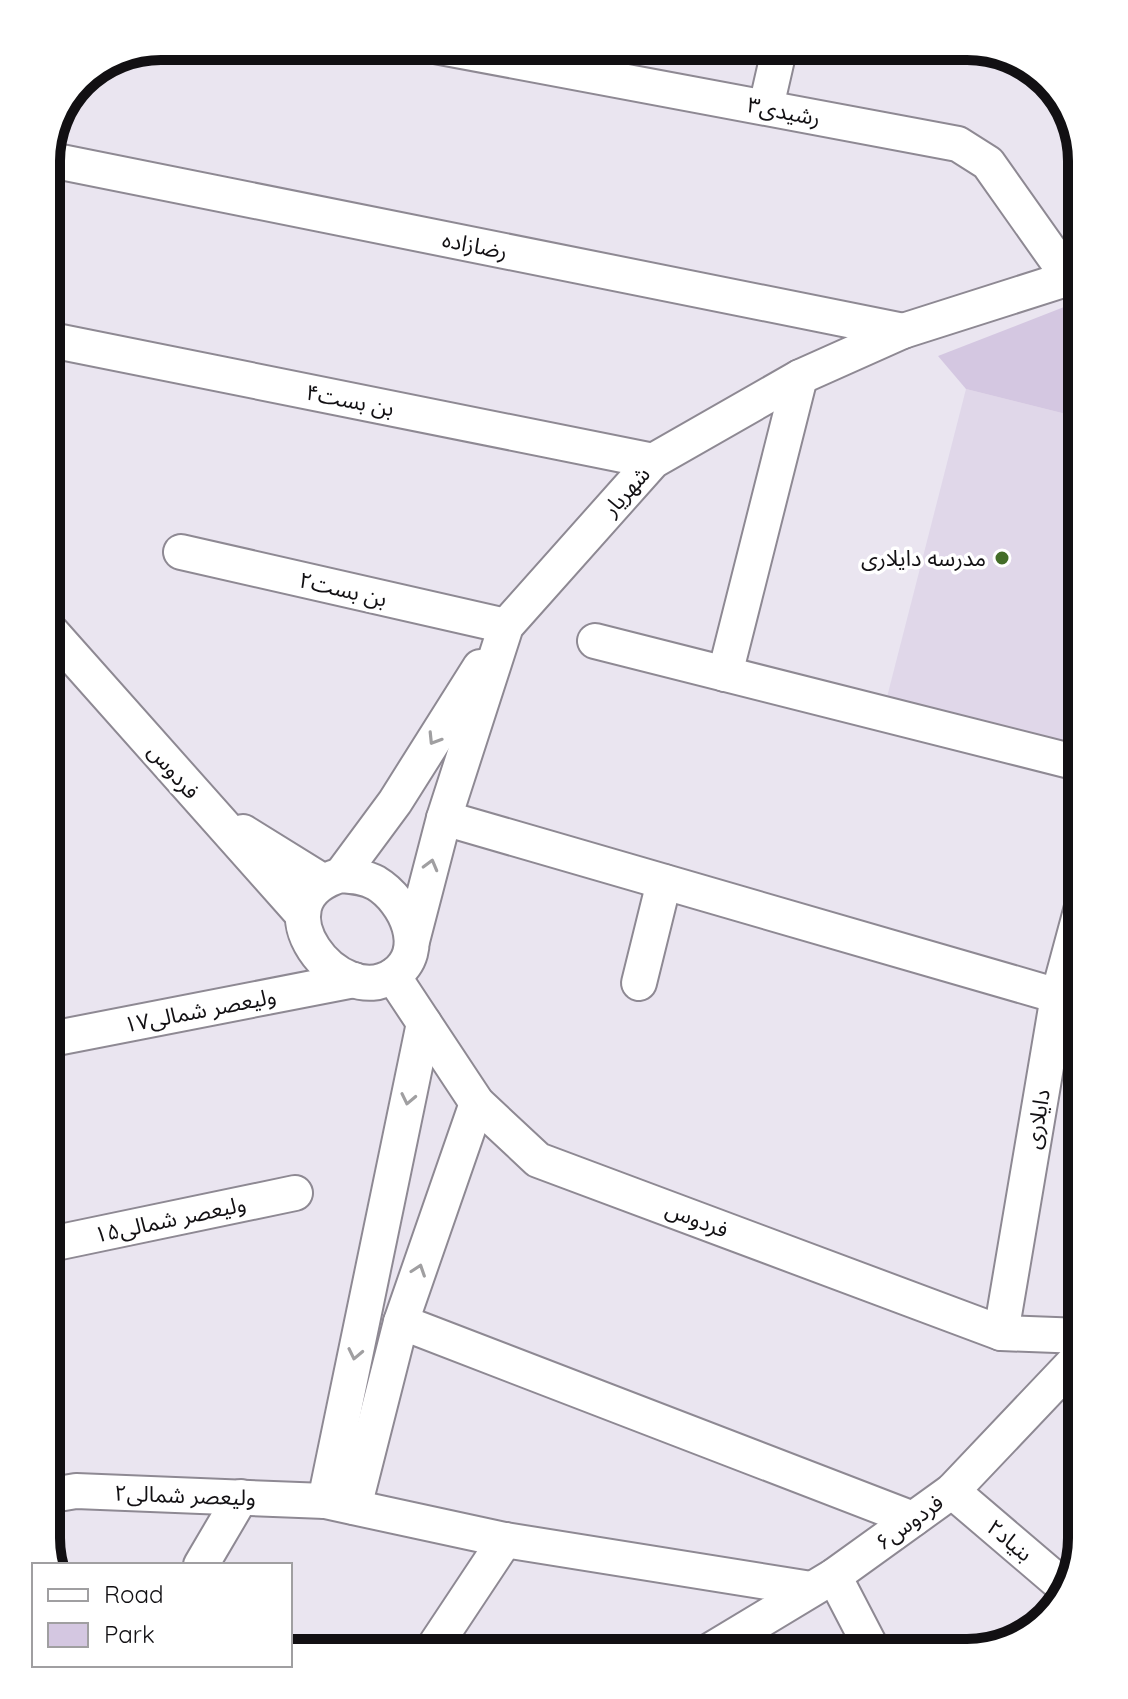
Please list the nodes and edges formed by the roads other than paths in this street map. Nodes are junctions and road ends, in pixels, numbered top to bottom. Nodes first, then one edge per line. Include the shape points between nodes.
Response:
1 (511, 60) edge
2 (777, 60) edge
3 (766, 107) junction
4 (60, 162) edge
5 (1068, 266) edge
6 (1068, 279) edge
7 (903, 331) junction
8 (60, 342) edge
9 (800, 377) junction
10 (653, 461) junction
11 (181, 552) dead end
12 (506, 626) junction
13 (595, 641) dead end
14 (60, 642) edge
15 (725, 674) junction
16 (1068, 760) edge
17 (212, 813) junction
18 (444, 818) junction
19 (332, 878) junction
20 (664, 882) junction
21 (303, 915) junction
22 (412, 941) junction
23 (1068, 959) edge
24 (393, 976) junction
25 (354, 980) junction
26 (639, 983) dead end
27 (1058, 996) junction
28 (424, 1023) junction
29 (60, 1037) edge
30 (477, 1103) junction
31 (295, 1193) dead end
32 (60, 1242) edge
33 (401, 1322) junction
34 (1001, 1333) junction
35 (1068, 1335) edge
36 (1068, 1369) edge
37 (952, 1491) junction
38 (60, 1494) edge
39 (241, 1497) junction
40 (340, 1504) junction
41 (913, 1519) junction
42 (505, 1540) junction
43 (202, 1563) edge
44 (1058, 1581) edge
45 (823, 1583) junction
46 (439, 1639) edge
47 (729, 1639) edge
48 (864, 1639) edge

1 - 3 street, رشیدی۳
2 - 3 street
3 - 5 street, رشیدی۳ via 958,144 988,163
4 - 7 street, رضازاده
6 - 7 street, شهریار
7 - 9 street, شهریار
8 - 10 street, بن بست۴
9 - 10 street, شهریار
9 - 15 street
10 - 12 street, شهریار
11 - 12 street, بن بست۲
12 - 18 street, شهریار
12 -> 19 street via 395,802
13 - 15 street
14 - 17 street, فردوس
15 - 16 street
17 - 19 street
17 - 21 street, فردوس
18 - 20 street
22 -> 18 street, شهریار
19 - 21 street via 307,896
19 - 22 street via 360,876 390,894 409,922
20 - 26 street
20 - 27 street
21 - 25 street via 314,950
22 - 24 street via 407,960
23 - 27 street, دایلاری
24 - 25 street
24 - 28 street, فردوس
25 - 29 street, ولیعصر شمالی۱۷
27 - 34 street, دایلاری
28 - 30 street, فردوس
28 -> 40 street
33 -> 30 street
30 - 34 street, فردوس via 538,1160
31 - 32 street, ولیعصر شمالی۱۵
33 - 40 street
33 - 41 street
34 - 35 street, فردوس
36 - 37 street, فردوس۶
37 - 41 street, فردوس۶
37 - 44 street, بنیاد۲
38 - 39 street, ولیعصر شمالی۲
39 - 40 street, ولیعصر شمالی۲
39 - 43 street
40 - 42 street, ولیعصر شمالی۲
41 - 45 street, فردوس۶
42 - 45 street, ولیعصر شمالی۲
42 - 46 street
45 - 47 street, فردوس۶
45 - 48 street

